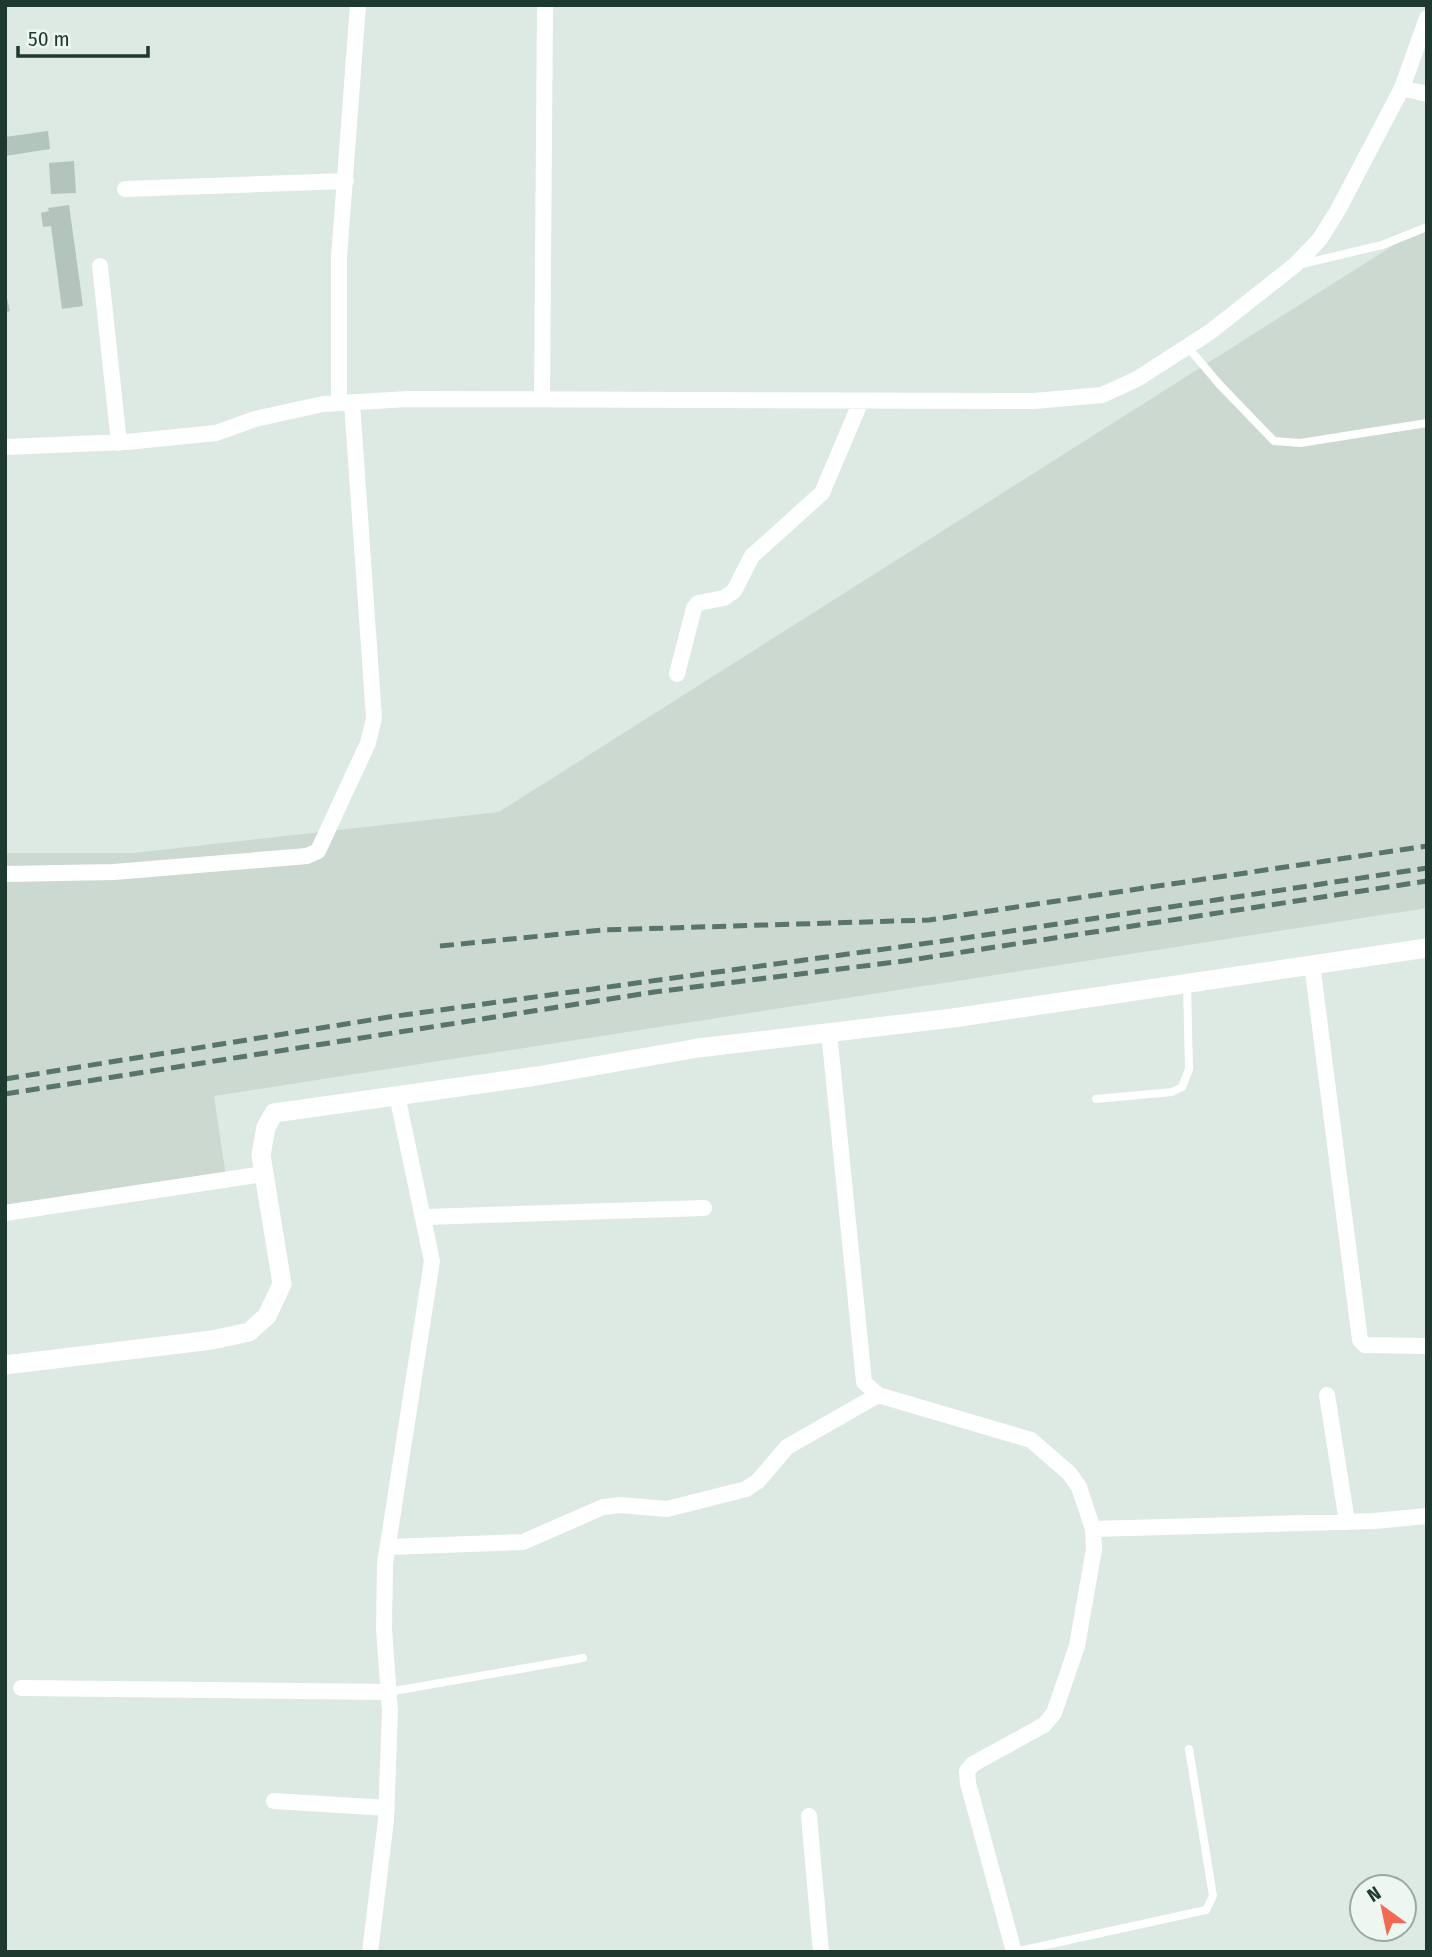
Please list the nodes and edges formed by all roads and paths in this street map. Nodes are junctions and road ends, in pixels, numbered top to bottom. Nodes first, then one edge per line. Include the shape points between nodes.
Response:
1 (358, 5) edge
2 (545, 5) edge
3 (1427, 18) edge
4 (1402, 88) junction
5 (1427, 94) edge
6 (346, 181) junction
7 (125, 189) dead end
8 (1427, 227) edge
9 (100, 265) dead end
10 (1295, 265) junction
11 (1188, 346) junction
12 (542, 399) junction
13 (860, 401) junction
14 (346, 403) junction
15 (1427, 423) edge
16 (119, 443) junction
17 (5, 447) edge
18 (677, 674) dead end
19 (5, 874) edge
20 (1427, 948) edge
21 (1312, 964) junction
22 (1187, 982) junction
23 (829, 1032) junction
24 (397, 1095) junction
25 (1096, 1099) dead end
26 (264, 1174) junction
27 (704, 1208) dead end
28 (5, 1213) edge
29 (425, 1217) junction
30 (1427, 1346) edge
31 (5, 1365) edge
32 (878, 1395) junction
33 (1327, 1395) dead end
34 (1427, 1516) edge
35 (1347, 1522) junction
36 (1093, 1529) junction
37 (388, 1547) junction
38 (583, 1658) dead end
39 (21, 1688) dead end
40 (388, 1692) junction
41 (1189, 1749) dead end
42 (274, 1801) dead end
43 (387, 1808) junction
44 (809, 1816) dead end
45 (370, 1952) edge
46 (821, 1952) edge
47 (1014, 1952) edge

1 - 6 street
2 - 12 street
3 - 4 street
4 - 5 street
4 - 10 street via 1338,210 1320,239
6 - 7 street
6 - 14 street via 339,257
8 - 10 lane via 1382,245
9 - 16 street
10 - 11 street
11 - 13 street via 1102,395 1051,401
11 - 15 lane via 1274,441 1300,443
12 - 13 street
12 - 14 street via 408,398
13 - 18 street via 822,493 752,556 734,591 694,608
14 - 16 street via 255,419 216,433
14 - 19 street via 374,718 368,743 318,851 307,856 114,872
16 - 17 street
20 - 21 street
21 - 22 street
21 - 30 street via 1360,1340 1374,1347
22 - 23 street
22 - 25 lane via 1189,1069 1182,1087 1172,1092
23 - 24 street
23 - 32 street via 862,1373 864,1382
24 - 26 street via 274,1113 261,1155
24 - 29 street
26 - 28 street
26 - 31 street via 282,1284 267,1316 249,1332
27 - 29 street
29 - 37 street via 432,1261
32 - 36 street via 1031,1440 1079,1487
32 - 37 street via 787,1447 746,1489 667,1509 603,1507 523,1542
33 - 35 street
34 - 35 street
35 - 36 street
36 - 47 street via 1094,1549 1077,1646 1054,1713 1044,1725 967,1771
37 - 40 street via 384,1629
38 - 40 lane
39 - 40 street
40 - 43 street
41 - 47 lane via 1213,1896 1206,1910
42 - 43 street
43 - 45 street
44 - 46 street

